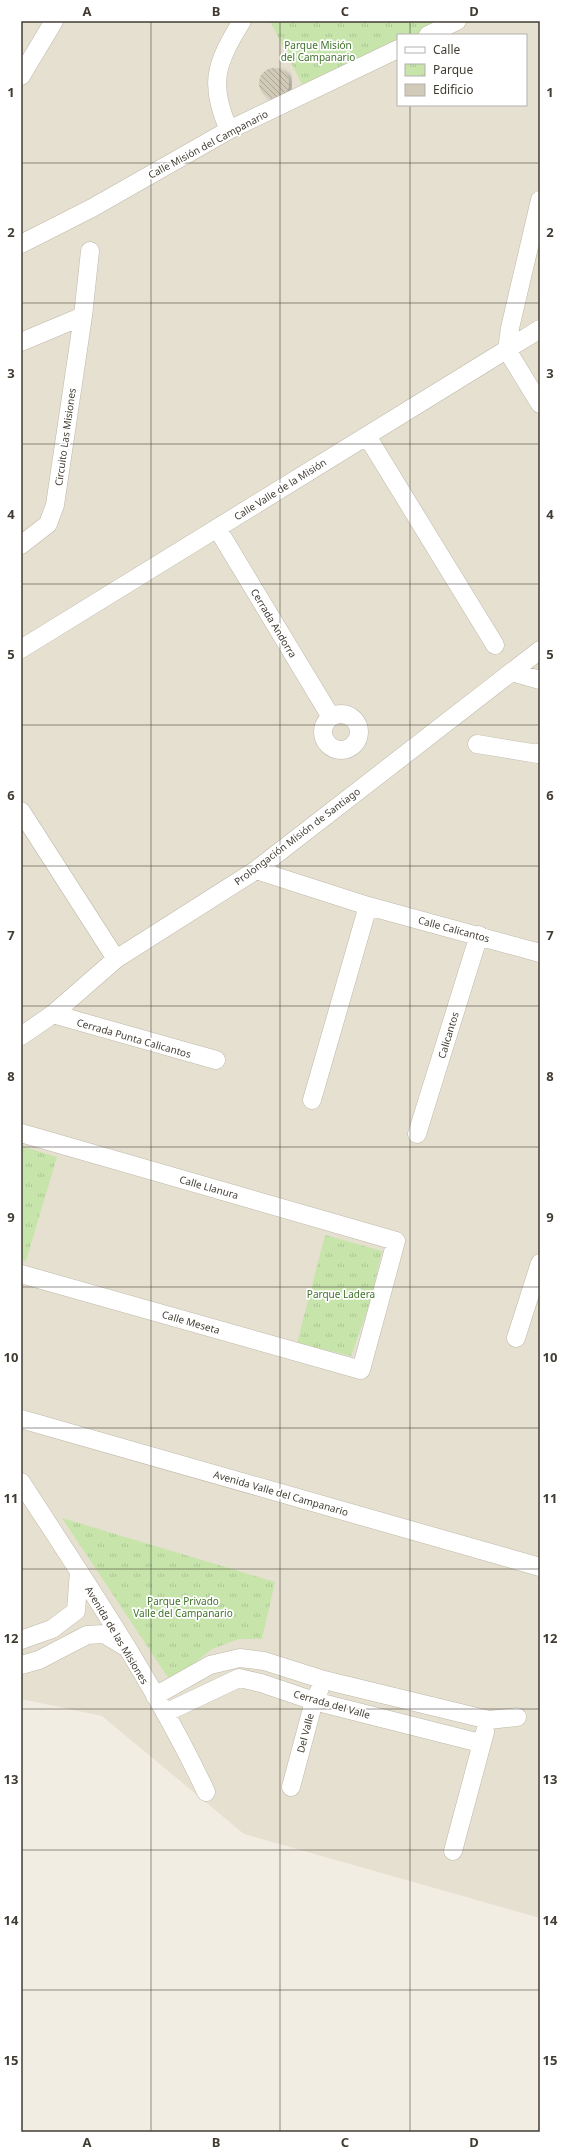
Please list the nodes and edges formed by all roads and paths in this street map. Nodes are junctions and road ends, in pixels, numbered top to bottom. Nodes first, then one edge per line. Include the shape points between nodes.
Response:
1 (54, 21) edge
2 (242, 21) edge
3 (457, 21) edge
4 (430, 34) edge
5 (397, 49) edge
6 (21, 76) edge
7 (229, 130) junction
8 (540, 200) edge
9 (538, 219) edge
10 (21, 244) edge
11 (90, 251) dead end
12 (82, 316) junction
13 (540, 329) edge
14 (21, 342) edge
15 (507, 350) junction
16 (540, 404) edge
17 (367, 436) junction
18 (216, 528) junction
19 (21, 545) edge
20 (495, 645) dead end
21 (21, 649) edge
22 (540, 650) edge
23 (512, 672) junction
24 (540, 680) edge
25 (331, 717) dead end
26 (477, 744) dead end
27 (540, 752) edge
28 (21, 811) edge
29 (256, 870) junction
30 (368, 906) junction
31 (479, 935) junction
32 (540, 953) edge
33 (116, 959) junction
34 (53, 1014) junction
35 (21, 1036) edge
36 (216, 1060) dead end
37 (312, 1100) dead end
38 (21, 1132) edge
39 (417, 1134) dead end
40 (540, 1263) edge
41 (21, 1274) edge
42 (516, 1338) dead end
43 (361, 1370) joint
44 (21, 1419) edge
45 (21, 1482) edge
46 (540, 1567) edge
47 (79, 1571) junction
48 (28, 1638) edge
49 (125, 1647) junction
50 (240, 1658) junction
51 (42, 1659) junction
52 (21, 1665) edge
53 (239, 1678) junction
54 (324, 1680) junction
55 (155, 1696) junction
56 (314, 1701) junction
57 (165, 1713) junction
58 (517, 1717) dead end
59 (489, 1720) junction
60 (480, 1743) junction
61 (291, 1787) dead end
62 (206, 1792) dead end
63 (453, 1851) dead end

1 - 6 street
2 - 7 street via 223,54 218,74 216,93 219,109
3 - 4 street
5 - 7 street, Calle Misión del Campanario
7 - 10 street, Calle Misión del Campanario via 92,208
8 - 9 street
9 - 15 street via 510,328
11 - 12 street, Circuito Las Misiones
12 - 14 street
12 - 19 street, Circuito Las Misiones via 55,505 48,524
13 - 15 street, Calle Valle de la Misión
15 - 16 street
15 - 17 street, Calle Valle de la Misión
17 - 18 street, Calle Valle de la Misión
17 - 20 street
18 - 21 street, Calle Valle de la Misión
18 - 25 street, Cerrada Andorra
22 - 23 street, Prolongación Misión de Santiago
23 - 24 street
23 - 29 street, Prolongación Misión de Santiago
26 - 27 street via 538,754
28 - 33 street
29 - 30 street, Calle Calicantos
29 - 33 street, Prolongación Misión de Santiago
30 - 31 street, Calle Calicantos
30 - 37 street
31 - 32 street, Calle Calicantos
31 - 39 street, Calicantos
33 - 34 street, Prolongación Misión de Santiago
34 - 35 street, Prolongación Misión de Santiago
34 - 36 street, Cerrada Punta Calicantos
38 - 43 street, Calle Llanura via 396,1241
40 - 42 street
41 - 43 street, Calle Meseta
44 - 46 street, Avenida Valle del Campanario
45 - 47 street, Avenida de las Misiones
47 - 48 street via 76,1611 52,1629
47 - 49 street, Avenida de las Misiones
48 - 51 street
49 - 51 street via 104,1634 87,1635
49 - 55 street, Avenida de las Misiones
50 - 53 street
50 - 54 street via 264,1661
50 - 55 street via 210,1665
51 - 52 street
53 - 56 street, Cerrada del Valle
53 - 57 street
54 - 56 street, Del Valle
54 - 59 street
55 - 57 street, Avenida de las Misiones
56 - 60 street, Cerrada del Valle
56 - 61 street, Del Valle
57 - 62 street, Avenida de las Misiones via 181,1739
58 - 59 street
59 - 60 street
60 - 63 street

